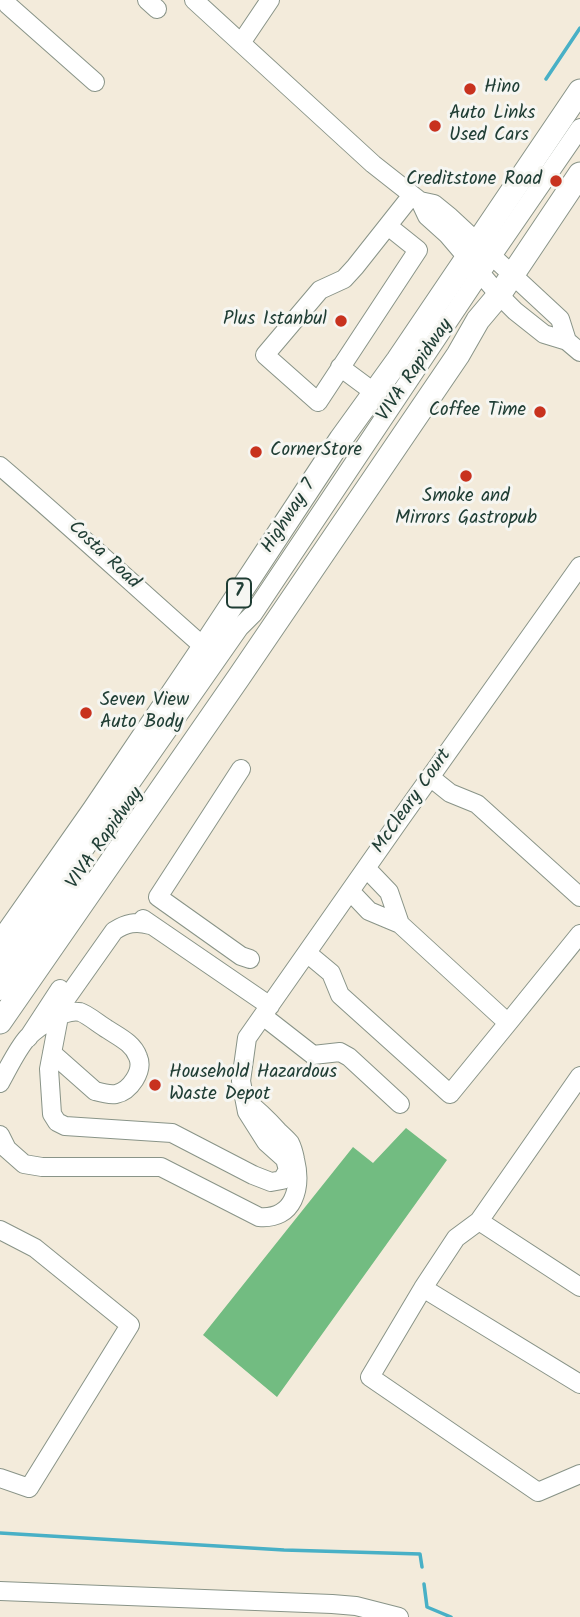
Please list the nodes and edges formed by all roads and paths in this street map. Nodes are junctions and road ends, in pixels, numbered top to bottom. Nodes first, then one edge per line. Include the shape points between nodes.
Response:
1 (6, 0) edge
2 (194, 0) edge
3 (270, 0) edge
4 (242, 43) junction
5 (95, 82) dead end
6 (580, 91) edge
7 (580, 128) edge
8 (580, 174) edge
9 (416, 198) junction
10 (388, 226) junction
11 (479, 257) junction
12 (512, 275) junction
13 (499, 295) junction
14 (573, 347) edge
15 (340, 367) junction
16 (374, 393) junction
17 (0, 466) edge
18 (580, 566) edge
19 (253, 614) junction
20 (204, 648) junction
21 (241, 769) dead end
22 (430, 777) junction
23 (366, 868) junction
24 (349, 891) junction
25 (580, 897) edge
26 (400, 924) junction
27 (150, 925) junction
28 (580, 934) edge
29 (0, 944) edge
30 (307, 953) junction
31 (250, 959) dead end
32 (0, 970) edge
33 (0, 991) edge
34 (266, 1011) junction
35 (60, 1014) junction
36 (0, 1022) edge
37 (508, 1023) junction
38 (28, 1038) junction
39 (52, 1053) junction
40 (580, 1076) edge
41 (0, 1083) edge
42 (246, 1101) junction
43 (400, 1104) dead end
44 (0, 1135) edge
45 (479, 1221) junction
46 (0, 1230) edge
47 (580, 1287) edge
48 (424, 1288) junction
49 (580, 1384) edge
50 (580, 1474) edge
51 (0, 1478) edge
52 (0, 1591) edge
53 (399, 1617) edge

1 - 5 street
2 - 4 street
3 - 4 street
4 - 9 street
6 - 11 main road, Highway 7 / 7 via 521,181
7 - 11 street, VIVA Rapidway
8 - 12 main road
9 - 10 street
9 - 11 street via 434,204
10 - 15 street via 418,250
10 - 15 street via 344,279 320,290 265,355 318,402
11 - 12 street
11 - 13 street
11 - 16 main road, Highway 7 / 7
11 - 19 street, VIVA Rapidway
12 - 13 main road
12 - 14 street via 560,319
13 - 14 street via 544,334
13 - 36 main road
15 - 16 street
16 - 20 main road, Highway 7 / 7
17 - 20 street, Costa Road
18 - 22 street, McCleary Court
19 - 32 street, VIVA Rapidway
19 - 33 street, VIVA Rapidway via 247,638
20 - 29 main road, Highway 7 / 7
21 - 31 street via 158,897
22 - 23 street, McCleary Court
22 - 25 street via 450,793 477,804
23 - 24 street, McCleary Court
23 - 26 street via 389,892
24 - 26 street via 369,911
24 - 30 street, McCleary Court
26 - 37 street
27 - 34 street
27 - 35 street via 131,923 114,931 61,1006
27 - 38 street via 134,911 106,924
28 - 37 street
30 - 34 street, McCleary Court
30 - 37 street via 331,973 340,995 450,1094
34 - 42 street, McCleary Court via 247,1038 242,1081
34 - 43 street via 313,1055 340,1052 349,1057
35 - 38 street
35 - 39 street
35 - 39 street via 80,1012 134,1047 139,1069 127,1089 103,1094
38 - 41 street
39 - 42 street via 52,1114 57,1122 172,1133 253,1175 271,1182 282,1180 288,1170 285,1159 253,1123
40 - 45 street
42 - 44 street via 290,1143 298,1174 289,1206 269,1218 161,1167 24,1164 7,1149
45 - 47 street
45 - 48 street via 456,1238
46 - 51 street via 35,1248 130,1325 29,1488
48 - 49 street
48 - 50 street via 370,1377 538,1492
52 - 53 street via 332,1604

